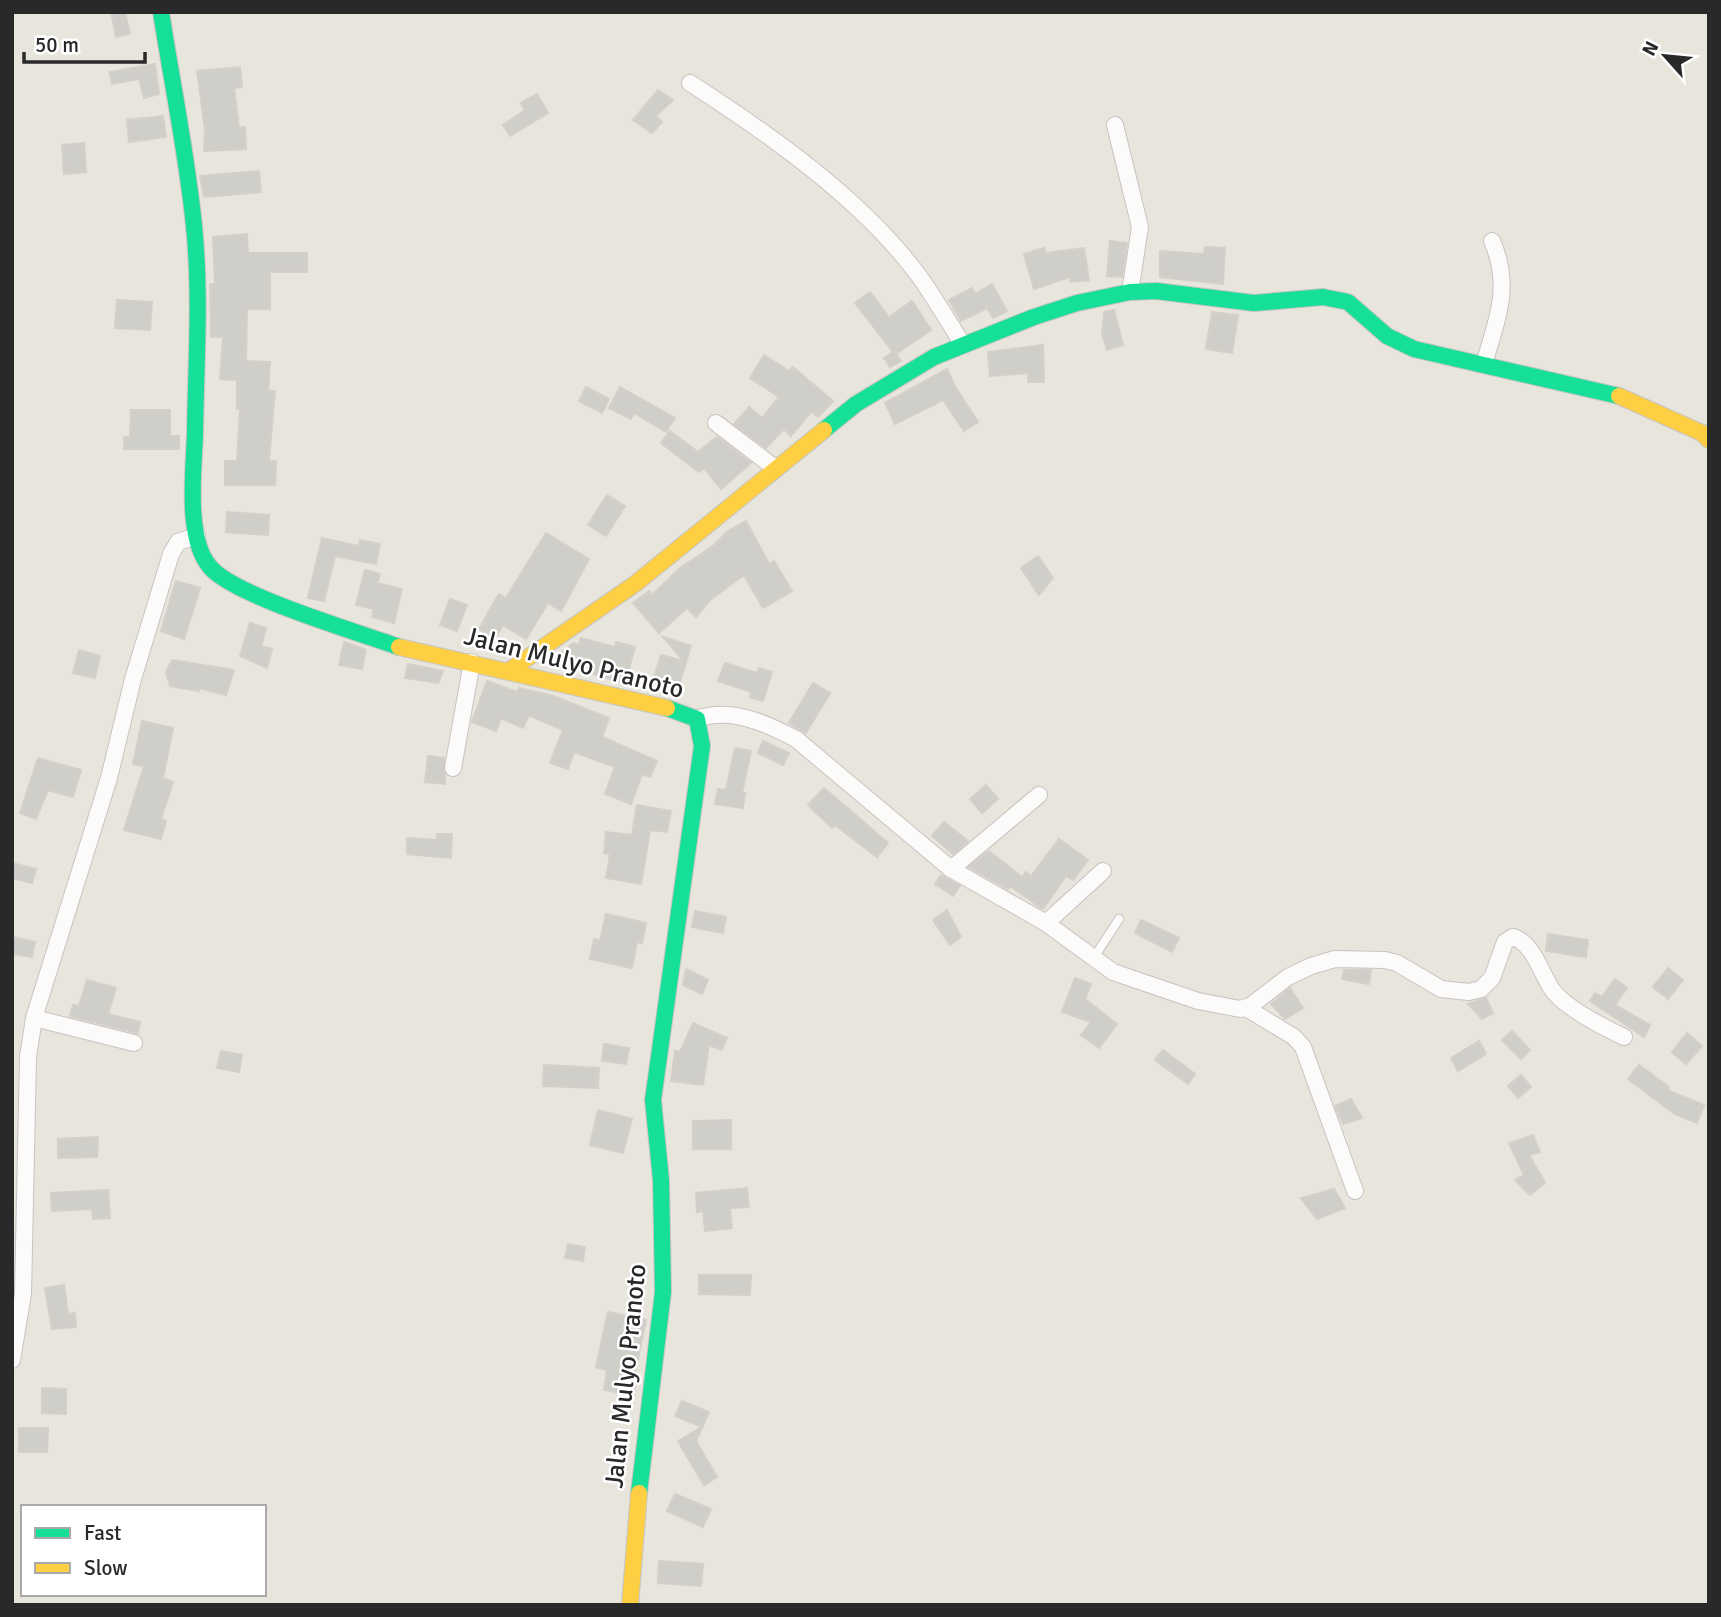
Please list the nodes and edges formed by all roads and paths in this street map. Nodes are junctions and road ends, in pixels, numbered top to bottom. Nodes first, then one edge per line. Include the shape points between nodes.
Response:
1 (161, 12) edge
2 (690, 83) dead end
3 (1115, 125) dead end
4 (1492, 241) dead end
5 (1130, 292) junction
6 (962, 343) junction
7 (1483, 365) junction
8 (716, 423) dead end
9 (1709, 440) edge
10 (775, 468) junction
11 (197, 536) junction
12 (472, 662) junction
13 (510, 670) junction
14 (697, 719) junction
15 (453, 768) dead end
16 (1039, 795) dead end
17 (951, 869) junction
18 (1103, 871) dead end
19 (1119, 919) dead end
20 (1045, 923) junction
21 (1093, 959) junction
22 (1246, 1008) junction
23 (34, 1018) junction
24 (1624, 1037) dead end
25 (134, 1044) dead end
26 (1355, 1191) dead end
27 (12, 1360) edge
28 (630, 1605) edge

1 - 11 street, Jalan Mulyo Pranoto via 194,227 193,502
2 - 6 street via 770,134 870,223 918,275
3 - 5 street via 1140,228
4 - 7 street via 1499,257 1503,298
5 - 6 street via 1077,303
5 - 7 street via 1168,292 1243,303 1342,299 1399,343
6 - 10 street via 856,404
7 - 9 street via 1616,395
8 - 10 street
10 - 13 street via 635,584
11 - 12 street, Jalan Mulyo Pranoto via 206,564 250,593 402,648
11 - 23 street via 178,542 171,554 109,778
12 - 13 street, Jalan Mulyo Pranoto
12 - 15 street
13 - 14 street, Jalan Mulyo Pranoto via 656,704
14 - 17 street via 727,714 765,724 796,739
14 - 28 street, Jalan Mulyo Pranoto via 702,746 653,1100 661,1180 663,1292
16 - 17 street
17 - 20 street
18 - 20 street
19 - 21 lane
20 - 21 street
21 - 22 street via 1128,979 1177,995 1227,1008
22 - 24 street via 1288,977 1335,959 1385,960 1441,989 1456,993 1481,989 1492,978 1505,942 1513,937 1524,942 1553,992 1595,1023
22 - 26 street via 1303,1046
23 - 25 street
23 - 27 street via 27,1095 23,1294

